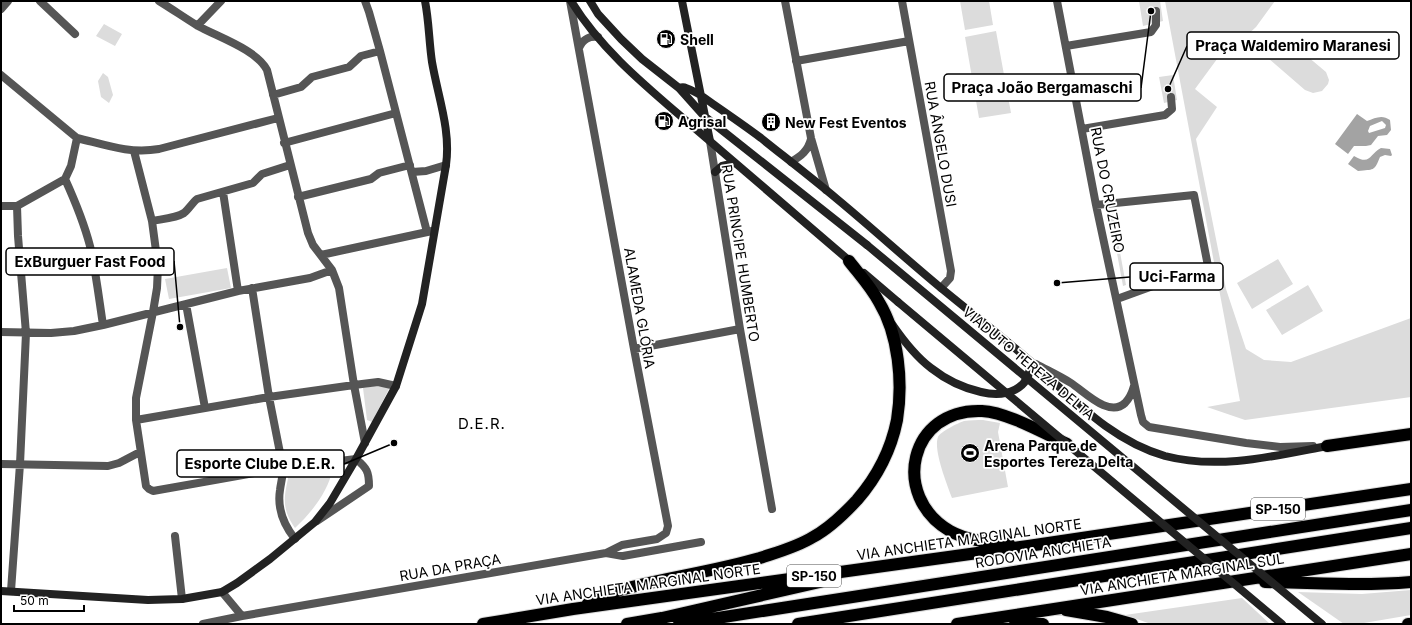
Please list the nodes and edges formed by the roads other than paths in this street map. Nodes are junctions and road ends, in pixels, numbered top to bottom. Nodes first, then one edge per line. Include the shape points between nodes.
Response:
1 (8, 1) edge
2 (40, 1) edge
3 (159, 1) edge
4 (221, 1) edge
5 (365, 1) edge
6 (425, 1) edge
7 (571, 1) edge
8 (590, 1) edge
9 (682, 1) edge
10 (785, 1) edge
11 (902, 1) edge
12 (1057, 1) edge
13 (1, 8) edge
14 (1156, 11) dead end
15 (198, 25) junction
16 (75, 34) dead end
17 (598, 37) junction
18 (909, 41) junction
19 (1066, 46) junction
20 (579, 48) junction
21 (380, 51) junction
22 (796, 61) junction
23 (1, 75) edge
24 (679, 88) junction
25 (273, 95) junction
26 (700, 95) junction
27 (1171, 97) dead end
28 (396, 113) junction
29 (704, 116) junction
30 (278, 118) junction
31 (1082, 129) junction
32 (77, 138) junction
33 (811, 138) junction
34 (710, 141) junction
35 (284, 143) junction
36 (134, 151) junction
37 (791, 162) junction
38 (735, 163) junction
39 (290, 165) junction
40 (446, 165) junction
41 (411, 169) junction
42 (715, 172) junction
43 (65, 179) junction
44 (826, 190) junction
45 (223, 192) junction
46 (298, 197) junction
47 (1096, 205) junction
48 (1, 206) edge
49 (17, 206) junction
50 (152, 221) junction
51 (431, 232) junction
52 (322, 255) junction
53 (849, 261) junction
54 (332, 270) junction
55 (252, 288) junction
56 (941, 288) junction
57 (238, 290) junction
58 (1117, 300) junction
59 (186, 304) junction
60 (153, 312) junction
61 (884, 312) junction
62 (103, 325) junction
63 (740, 329) junction
64 (1, 332) edge
65 (26, 333) junction
66 (634, 349) junction
67 (1030, 361) junction
68 (354, 384) junction
69 (1134, 384) junction
70 (396, 386) junction
71 (269, 397) junction
72 (205, 408) junction
73 (136, 420) junction
74 (1411, 434) edge
75 (365, 443) junction
76 (1067, 444) junction
77 (1327, 446) junction
78 (140, 452) junction
79 (356, 459) junction
80 (1, 464) edge
81 (20, 464) junction
82 (283, 468) junction
83 (1411, 489) edge
84 (772, 509) dead end
85 (1411, 510) edge
86 (315, 522) junction
87 (1411, 528) edge
88 (175, 536) dead end
89 (295, 539) junction
90 (701, 542) dead end
91 (1028, 546) junction
92 (606, 553) junction
93 (1411, 554) edge
94 (893, 565) junction
95 (1234, 581) junction
96 (1411, 582) edge
97 (1, 590) edge
98 (11, 591) junction
99 (222, 592) junction
100 (182, 599) junction
101 (1055, 608) junction
102 (573, 609) junction
103 (242, 616) junction
104 (974, 621) junction
105 (203, 624) edge
106 (483, 624) edge
107 (627, 624) edge
108 (679, 624) edge
109 (798, 624) edge
110 (958, 624) edge
111 (1044, 624) edge
112 (1132, 624) edge
113 (1282, 624) edge
114 (1322, 624) edge

1 - 13 street
2 - 16 street
3 - 15 street
4 - 15 street
5 - 21 street
6 - 40 main road via 433,63 446,129
7 - 17 main road
7 - 20 street, ALAMEDA GLÓRIA
8 - 24 main road via 609,28
9 - 26 main road, RUA PRINCIPE HUMBERTO
10 - 22 street
11 - 18 street, RUA ÂNGELO DUSI
12 - 19 street, RUA DO CRUZEIRO
14 - 19 street via 1156,25 1151,32
15 - 25 street via 259,59 267,70
17 - 20 street via 588,38
17 - 34 main road via 620,61
18 - 22 street
18 - 56 street, RUA ÂNGELO DUSI via 951,271 950,278
19 - 31 street, RUA DO CRUZEIRO
20 - 66 street, ALAMEDA GLÓRIA
21 - 25 street via 361,56 349,67 312,77 301,87
21 - 28 street
22 - 33 street
23 - 32 street
24 - 26 main road via 685,87
24 - 29 main road
25 - 30 street
26 - 29 main road, RUA PRINCIPE HUMBERTO
26 - 37 main road
27 - 31 street via 1172,109 1165,115
28 - 35 street
28 - 41 street
29 - 34 main road, RUA PRINCIPE HUMBERTO
29 - 114 main road, VIADUTO TEREZA DELTA, bridge via 867,245
30 - 35 street
30 - 36 street via 159,149
31 - 47 street, RUA DO CRUZEIRO
32 - 36 street via 111,148
32 - 43 street via 71,166
33 - 37 street via 804,153
33 - 44 street
34 - 38 main road
34 - 42 street, RUA PRINCIPE HUMBERTO
35 - 39 street
36 - 50 street
37 - 44 main road
38 - 42 main road via 722,166
38 - 53 main road
39 - 45 street via 262,174 253,183
39 - 46 street
40 - 41 street via 426,171
40 - 51 main road
41 - 46 street via 379,173 371,179
41 - 51 street
42 - 63 street, RUA PRINCIPE HUMBERTO
43 - 49 street
43 - 62 street via 90,246
44 - 56 main road
45 - 50 street via 197,200 180,215
45 - 57 street
46 - 52 street via 308,233 313,245
47 - 58 street, RUA DO CRUZEIRO
47 - 58 street via 1194,195 1208,266
48 - 49 street
49 - 65 street
50 - 60 street via 158,266
51 - 52 street
51 - 70 main road via 422,304
52 - 54 street
53 - 61 highway via 872,290
53 - 76 main road, bridge
54 - 55 street via 310,278
54 - 68 street via 339,288
55 - 57 street
55 - 71 street
56 - 67 main road
57 - 59 street
58 - 69 street, RUA DO CRUZEIRO
59 - 60 street
59 - 72 street
60 - 62 street
60 - 73 street via 136,398
61 - 67 main road via 899,335 920,359 946,378 967,388 990,394 1014,391 1023,385 1029,375
61 - 102 highway via 895,346 899,373 900,400 896,426 875,476 844,514 814,537 778,552 732,566 614,592
62 - 65 street via 74,331
63 - 66 street
63 - 84 street, RUA PRINCIPE HUMBERTO
64 - 65 street
65 - 81 street
66 - 92 street, ALAMEDA GLÓRIA via 668,529 657,539 622,545
67 - 69 street via 1111,408 1120,407 1127,402
67 - 77 main road via 1108,429 1136,445 1165,456 1193,461 1230,462
68 - 70 street via 378,382
68 - 71 street
68 - 75 street
69 - 77 street, RUA DO CRUZEIRO via 1142,419 1149,427 1280,447
70 - 75 main road
71 - 72 street
71 - 82 street
72 - 73 street
73 - 78 street
74 - 77 highway
75 - 79 main road
76 - 91 highway via 1002,416 983,411 967,412 942,420 928,432 920,447 915,462 916,488 931,516 958,535 976,540
76 - 113 main road, bridge
78 - 81 street via 108,466
78 - 82 street via 146,486 153,491
79 - 82 street
79 - 86 main road via 330,503
79 - 86 street via 364,465 369,475 369,486
80 - 81 street
81 - 98 street
82 - 89 street via 280,508 284,523
83 - 91 highway, VIA ANCHIETA MARGINAL NORTE / SP-150
85 - 108 highway, RODOVIA ANCHIETA / SP-150
86 - 89 main road
87 - 109 highway
88 - 100 street
89 - 99 main road
90 - 92 street, RUA DA PRAÇA via 623,556
91 - 94 highway, VIA ANCHIETA MARGINAL NORTE / SP-150
92 - 103 street, RUA DA PRAÇA
93 - 95 highway, VIA ANCHIETA MARGINAL SUL
94 - 102 highway, VIA ANCHIETA MARGINAL NORTE / SP-150
94 - 107 highway
95 - 96 highway via 1329,584
95 - 101 highway, VIA ANCHIETA MARGINAL SUL
97 - 98 main road
98 - 100 main road via 148,600
99 - 100 main road
99 - 103 street
101 - 104 highway, VIA ANCHIETA MARGINAL SUL
101 - 112 highway
102 - 106 highway, VIA ANCHIETA MARGINAL NORTE / SP-150
103 - 105 street, RUA DA PRAÇA
104 - 110 highway, VIA ANCHIETA MARGINAL SUL
104 - 111 highway via 1029,621

